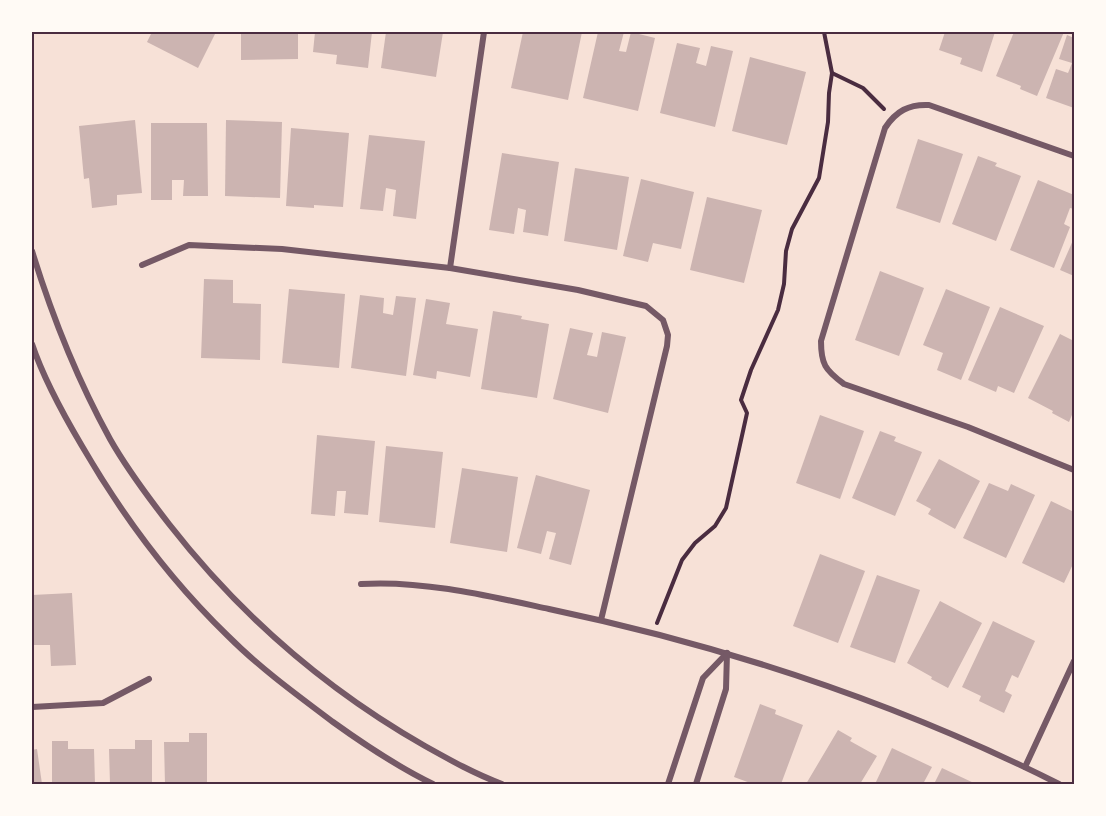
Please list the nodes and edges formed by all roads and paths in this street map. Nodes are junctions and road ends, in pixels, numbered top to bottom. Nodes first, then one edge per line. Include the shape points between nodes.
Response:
1 (484, 32) edge
2 (824, 32) edge
3 (832, 73) junction
4 (891, 118) junction
5 (1074, 156) edge
6 (32, 250) edge
7 (142, 265) dead end
8 (450, 268) junction
9 (32, 344) edge
10 (1074, 470) edge
11 (361, 584) dead end
12 (601, 620) junction
13 (653, 632) junction
14 (727, 653) junction
15 (1074, 661) edge
16 (149, 679) dead end
17 (32, 707) edge
18 (1024, 767) junction
19 (433, 784) edge
20 (502, 784) edge
21 (668, 784) edge
22 (696, 784) edge
23 (1059, 784) edge

1 - 8 street
2 - 3 path
3 - 4 path via 863,88
3 - 13 path via 819,178 792,229 778,310 741,400 747,413 726,508 716,526 682,560
4 - 5 street via 915,104 929,105
4 - 10 street via 821,341 821,357 829,373 844,384 968,427
6 - 20 street via 48,305 110,440 146,494 228,594 310,670 353,701 453,762
7 - 8 street via 189,245 282,249
8 - 12 street via 646,306 663,320 667,346
9 - 19 street via 67,421 103,482 189,595 228,636 290,690 362,742
11 - 12 street via 391,582 466,593
12 - 13 street
13 - 14 street
14 - 18 street via 908,716
14 - 21 street via 703,678
14 - 22 street via 726,689
15 - 18 street
16 - 17 street via 103,703
18 - 23 street

